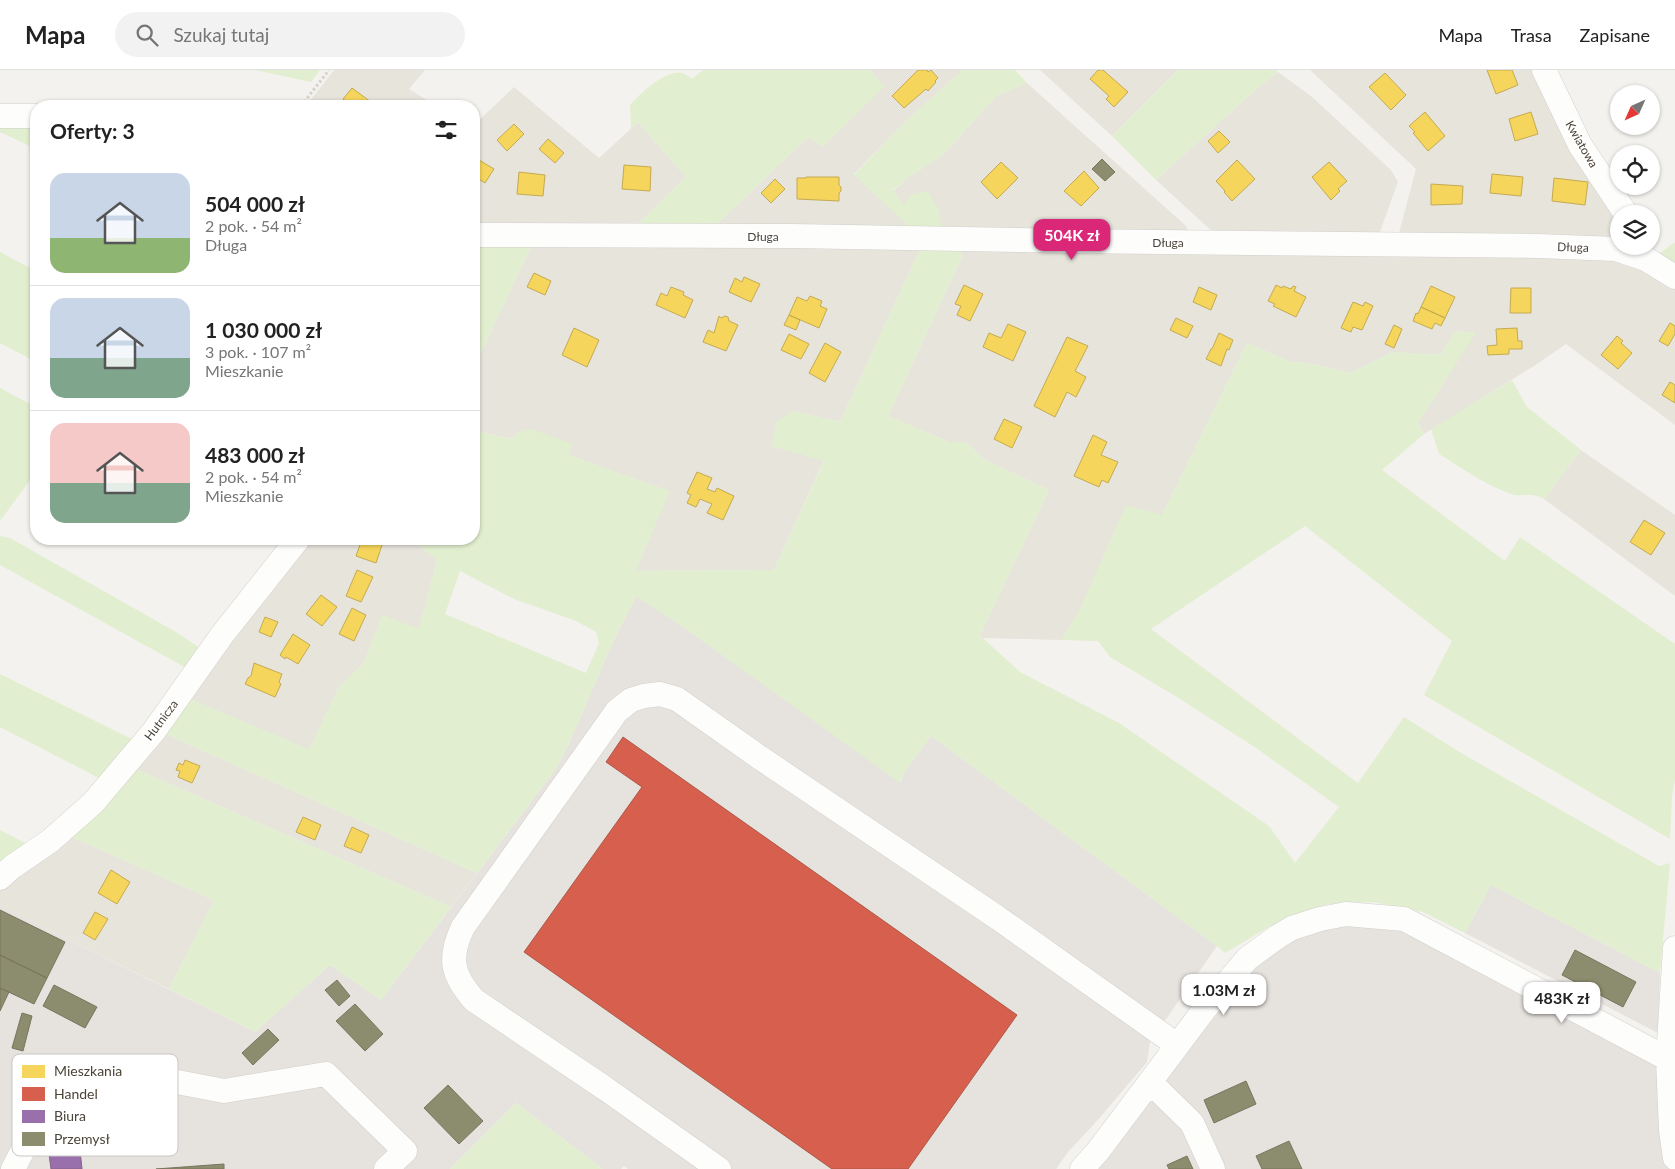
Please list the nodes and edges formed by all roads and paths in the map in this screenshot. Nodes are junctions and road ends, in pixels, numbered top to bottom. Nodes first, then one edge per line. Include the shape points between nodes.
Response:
1 (330, 70) edge
2 (1544, 70) edge
3 (306, 100) edge
4 (0, 116) edge
5 (30, 116) edge
6 (1620, 205) edge
7 (480, 235) edge
8 (1610, 249) edge
9 (1648, 255) edge
10 (1675, 277) edge
11 (293, 545) edge
12 (0, 878) edge
13 (1675, 948) edge
14 (1177, 1046) junction
15 (1668, 1059) junction
16 (178, 1082) edge
17 (1150, 1082) junction
18 (20, 1156) edge
19 (1675, 1158) edge
20 (712, 1167) edge
21 (14, 1169) edge
22 (386, 1169) edge
23 (1082, 1169) edge
24 (1214, 1169) edge

1 - 3 path
2 - 6 street, Kwiatowa via 1580,145
4 - 5 street
7 - 8 street, Długa via 792,236
9 - 10 street, Długa
11 - 12 street, Hutnicza via 222,635 154,731 93,803 50,841
13 - 15 street
14 - 15 street via 1254,954 1292,928 1346,914 1404,919
14 - 17 street
14 - 20 street via 998,918 677,699 660,694 644,696 631,700 617,711 462,928 453,956 455,972 474,1000 606,1089
15 - 19 street
16 - 22 street via 224,1091 326,1074 405,1152
17 - 23 street
17 - 24 street via 1192,1123
18 - 21 street

